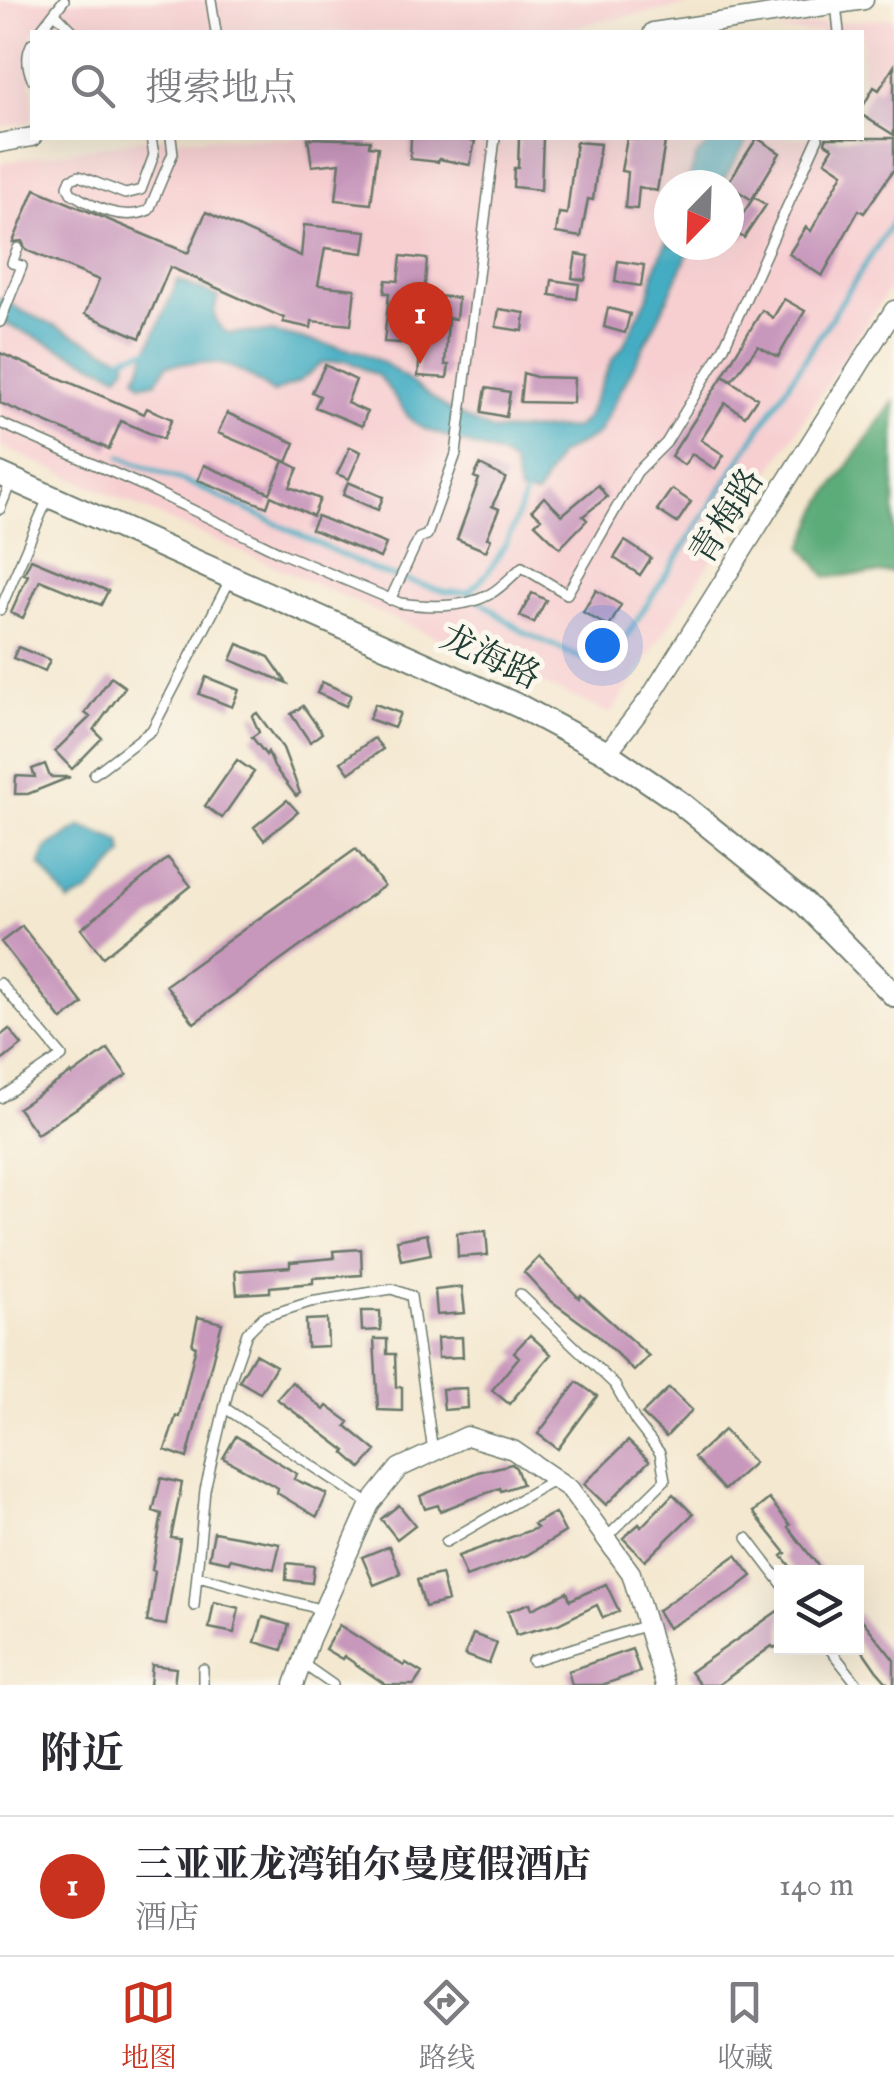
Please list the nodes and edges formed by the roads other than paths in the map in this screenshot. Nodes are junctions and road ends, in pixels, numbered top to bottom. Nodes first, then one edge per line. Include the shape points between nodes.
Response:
1 (64, 0) edge
2 (211, 0) edge
3 (864, 0) edge
4 (836, 4) junction
5 (55, 13) junction
6 (41, 30) edge
7 (72, 30) edge
8 (216, 30) edge
9 (666, 30) edge
10 (839, 30) edge
11 (30, 46) edge
12 (30, 74) edge
13 (30, 138) edge
14 (151, 140) edge
15 (171, 140) edge
16 (495, 140) edge
17 (817, 140) edge
18 (0, 143) edge
19 (18, 248) dead end
20 (894, 310) edge
21 (0, 322) edge
22 (0, 423) edge
23 (6, 476) edge
24 (48, 496) junction
25 (0, 508) edge
26 (231, 577) junction
27 (390, 600) junction
28 (0, 610) edge
29 (607, 753) junction
30 (94, 774) dead end
31 (0, 983) edge
32 (894, 995) edge
33 (0, 1098) edge
34 (520, 1294) dead end
35 (225, 1408) junction
36 (432, 1452) junction
37 (555, 1479) junction
38 (370, 1504) junction
39 (606, 1538) junction
40 (747, 1538) dead end
41 (446, 1542) dead end
42 (774, 1573) edge
43 (198, 1576) junction
44 (194, 1606) dead end
45 (323, 1610) junction
46 (647, 1624) junction
47 (834, 1655) edge
48 (532, 1661) dead end
49 (301, 1663) junction
50 (203, 1670) dead end
51 (203, 1685) edge
52 (294, 1685) edge
53 (334, 1685) edge
54 (665, 1685) edge
55 (858, 1685) edge

1 - 5 lane
2 - 8 lane
3 - 4 street
4 - 9 street
4 - 10 lane
5 - 6 lane
5 - 7 lane
11 - 12 lane
13 - 18 street
14 - 15 lane via 154,155 141,190 125,194 78,176 68,186 117,214 149,210 173,153
16 - 27 lane via 456,454 428,535 418,538
17 - 27 lane via 724,348 666,443 637,472 567,594 522,568 490,594 466,603
19 - 21 lane via 12,263 22,266
20 - 29 street, 青梅路 via 652,696
22 - 27 lane
23 - 24 street, 龙海路
23 - 25 lane
24 - 26 street, 龙海路
24 - 28 lane
26 - 29 street, 龙海路 via 521,707
26 - 30 lane via 152,730
29 - 32 street, 龙海路 via 804,903
31 - 33 lane via 62,1056
34 - 39 lane via 614,1385 660,1453 664,1480
35 - 36 lane via 246,1332 263,1317 392,1289 411,1296
35 - 38 lane
35 - 43 lane via 205,1490
36 - 37 street via 467,1436 513,1450
36 - 38 street via 399,1468
37 - 39 street
37 - 41 lane
38 - 45 street
39 - 46 street via 631,1572
40 - 42 lane
43 - 44 lane
43 - 45 lane
45 - 49 street
46 - 48 lane
46 - 54 street
47 - 55 lane
49 - 52 street
49 - 53 lane
50 - 51 lane

